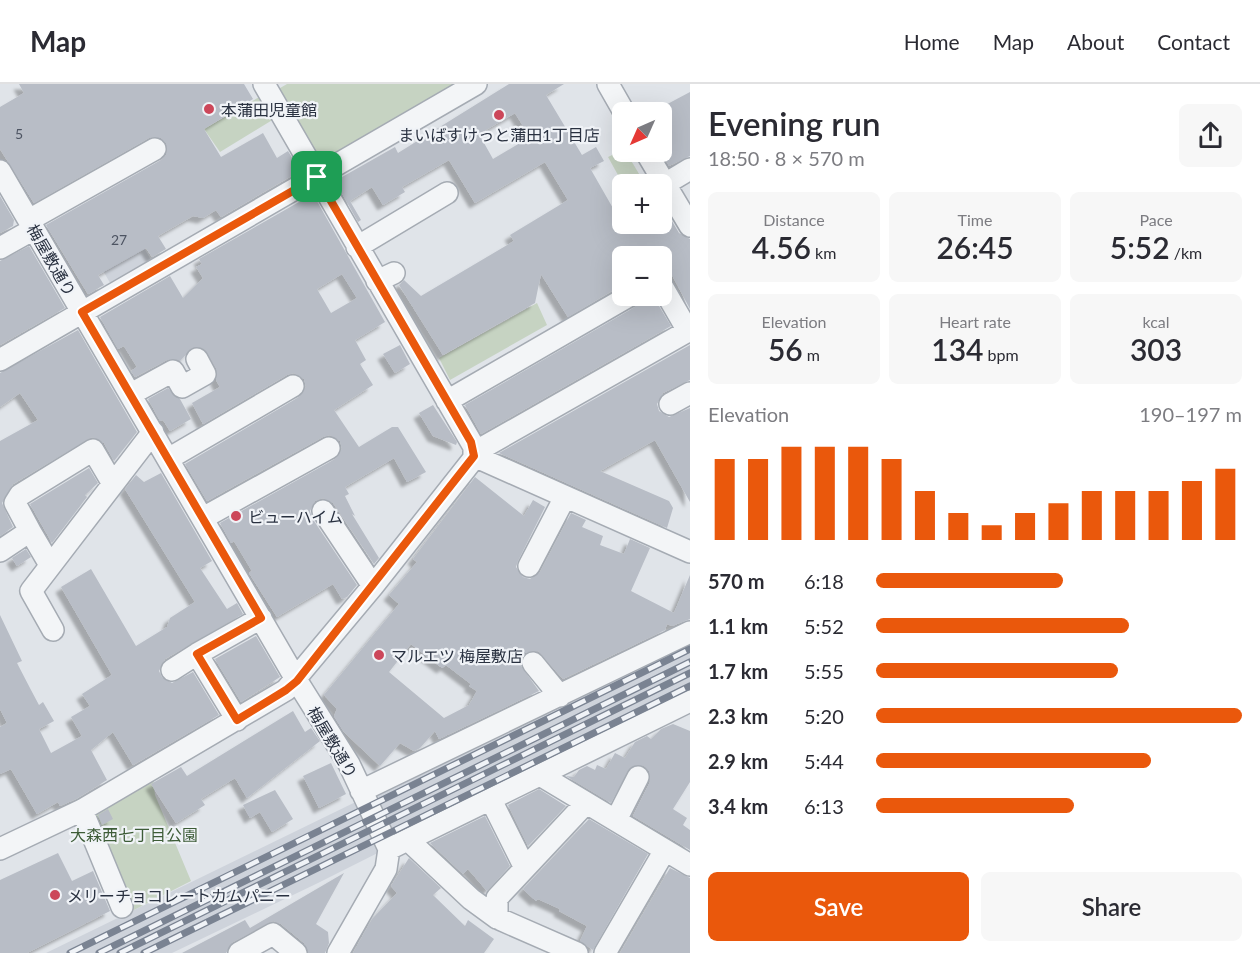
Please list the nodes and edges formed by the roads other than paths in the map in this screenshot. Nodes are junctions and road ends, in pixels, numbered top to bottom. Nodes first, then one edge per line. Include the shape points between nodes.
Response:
1 (264, 84) edge
2 (476, 84) edge
3 (608, 84) edge
4 (619, 102) edge
5 (155, 149) dead end
6 (690, 170) edge
7 (0, 171) edge
8 (317, 177) junction
9 (672, 180) edge
10 (447, 193) dead end
11 (672, 196) edge
12 (32, 225) junction
13 (690, 226) edge
14 (357, 247) junction
15 (0, 248) edge
16 (672, 303) edge
17 (612, 306) edge
18 (82, 312) junction
19 (689, 331) edge
20 (197, 358) dead end
21 (0, 360) edge
22 (293, 386) dead end
23 (690, 393) edge
24 (130, 394) junction
25 (447, 400) junction
26 (670, 404) dead end
27 (153, 432) junction
28 (329, 448) dead end
29 (474, 456) junction
30 (168, 459) junction
31 (113, 484) junction
32 (565, 497) junction
33 (323, 511) dead end
34 (203, 518) junction
35 (30, 531) junction
36 (0, 551) edge
37 (690, 552) edge
38 (50, 565) junction
39 (529, 566) dead end
40 (373, 586) junction
41 (261, 618) junction
42 (53, 630) dead end
43 (690, 632) edge
44 (197, 654) junction
45 (533, 663) dead end
46 (172, 670) dead end
47 (297, 681) junction
48 (560, 696) junction
49 (690, 701) edge
50 (237, 720) junction
51 (540, 775) junction
52 (638, 777) dead end
53 (361, 791) junction
54 (490, 800) junction
55 (586, 803) junction
56 (82, 810) junction
57 (616, 820) junction
58 (398, 844) junction
59 (0, 849) edge
60 (664, 850) junction
61 (690, 865) edge
62 (525, 868) junction
63 (123, 907) dead end
64 (498, 918) junction
65 (239, 953) edge
66 (296, 953) edge
67 (338, 953) edge
68 (578, 953) edge
69 (605, 953) edge

1 - 8 street
2 - 8 street
3 - 4 street
5 - 12 street
6 - 9 street
7 - 12 street, 梅屋敷通り
8 - 14 street
8 - 18 street
10 - 14 street
11 - 13 street
12 - 15 street
12 - 18 street, 梅屋敷通り
14 - 25 street via 385,277
16 - 19 street
17 - 25 street
18 - 21 street
18 - 24 street, 梅屋敷通り
19 - 29 street via 485,446
20 - 24 street via 205,374 182,387 173,371
22 - 30 street
23 - 26 street
24 - 27 street, 梅屋敷通り
25 - 29 street via 474,447
27 - 30 street, 梅屋敷通り
27 - 31 street
28 - 34 street
29 - 32 street
29 - 40 street via 406,536
30 - 34 street, 梅屋敷通り
31 - 35 street via 93,450 20,495 15,503
31 - 38 street
32 - 37 street
32 - 39 street
33 - 40 street
34 - 41 street, 梅屋敷通り
35 - 36 street
35 - 38 street
38 - 42 street via 31,591
40 - 47 street
41 - 44 street
41 - 47 street, 梅屋敷通り via 279,641
43 - 48 street
44 - 46 street
44 - 50 street
45 - 48 street
47 - 50 street
47 - 53 street, 梅屋敷通り via 349,764
48 - 53 street
49 - 51 street
50 - 56 street
51 - 54 street
51 - 55 street
52 - 57 street
53 - 58 street, 梅屋敷通り
54 - 58 street
54 - 62 street
55 - 57 street
55 - 62 street
56 - 59 street
56 - 63 street
57 - 60 street
58 - 64 street
58 - 67 street
60 - 61 street
60 - 69 street
62 - 64 street via 497,897
64 - 68 street
65 - 66 street via 273,934

